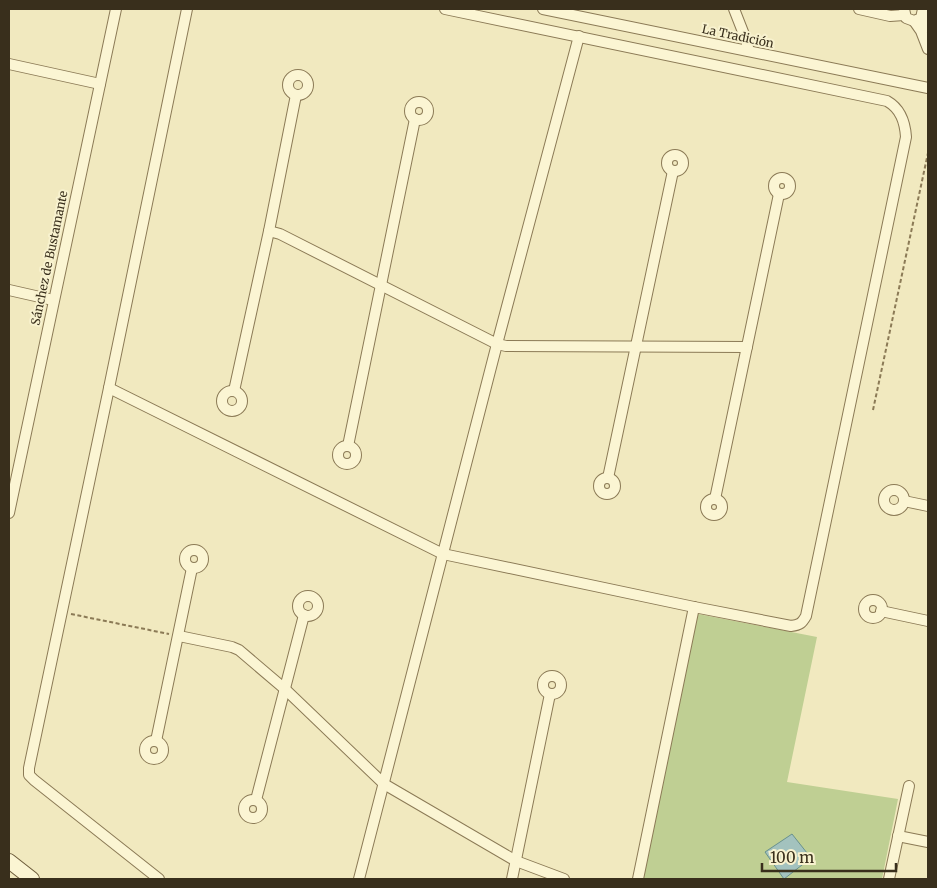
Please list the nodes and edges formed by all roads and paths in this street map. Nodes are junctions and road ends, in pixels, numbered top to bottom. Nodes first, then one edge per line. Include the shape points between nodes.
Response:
1 (116, 9) edge
2 (187, 9) edge
3 (446, 9) edge
4 (543, 9) edge
5 (734, 9) edge
6 (859, 9) edge
7 (904, 12) edge
8 (587, 13) edge
9 (920, 15) edge
10 (928, 28) edge
11 (579, 36) junction
12 (928, 49) edge
13 (749, 51) junction
14 (9, 64) edge
15 (100, 84) junction
16 (928, 88) edge
17 (296, 95) dead end
18 (415, 119) dead end
19 (928, 153) edge
20 (673, 171) dead end
21 (779, 194) dead end
22 (269, 230) junction
23 (382, 286) junction
24 (9, 290) edge
25 (53, 300) junction
26 (497, 344) junction
27 (747, 346) junction
28 (635, 347) junction
29 (109, 388) junction
30 (234, 391) dead end
31 (873, 410) dead end
32 (348, 446) dead end
33 (608, 478) dead end
34 (715, 499) dead end
35 (904, 501) dead end
36 (928, 506) edge
37 (9, 513) edge
38 (443, 554) junction
39 (192, 568) dead end
40 (694, 607) junction
41 (882, 610) dead end
42 (62, 613) junction
43 (304, 615) dead end
44 (928, 620) edge
45 (179, 636) junction
46 (286, 690) junction
47 (550, 694) dead end
48 (156, 741) dead end
49 (384, 784) junction
50 (909, 786) dead end
51 (256, 800) dead end
52 (898, 836) junction
53 (928, 842) edge
54 (9, 861) edge
55 (516, 861) junction
56 (32, 879) edge
57 (159, 879) edge
58 (359, 879) edge
59 (512, 879) edge
60 (564, 879) edge
61 (638, 879) edge
62 (889, 879) edge

1 - 15 street, Sánchez de Bustamante
2 - 29 street
3 - 11 street
4 - 8 street, La Tradición
5 - 13 street
6 - 7 street via 890,16
7 - 9 street via 908,20
8 - 13 street, La Tradición
9 - 10 street
9 - 12 street via 921,31
11 - 26 street
11 - 40 street via 887,101 896,108 906,126 806,616 799,625 792,626
13 - 16 street, La Tradición
14 - 15 street
15 - 25 street, Sánchez de Bustamante
17 - 22 street
18 - 23 street
19 - 31 path
20 - 28 street
21 - 27 street
22 - 23 street
22 - 30 street
23 - 26 street
23 - 32 street
24 - 25 street
25 - 37 street, Sánchez de Bustamante
26 - 28 street
26 - 38 street
27 - 28 street
27 - 34 street
28 - 33 street
29 - 38 street
29 - 42 street
35 - 36 street
38 - 40 street
38 - 49 street
39 - 45 street
40 - 61 street
41 - 44 street
42 - 45 path
42 - 57 street via 29,775
43 - 46 street
45 - 46 street via 239,650
45 - 48 street
46 - 49 street
46 - 51 street
47 - 55 street
49 - 55 street
49 - 58 street
50 - 52 street
52 - 53 street
52 - 62 street
54 - 56 street
55 - 59 street
55 - 60 street

